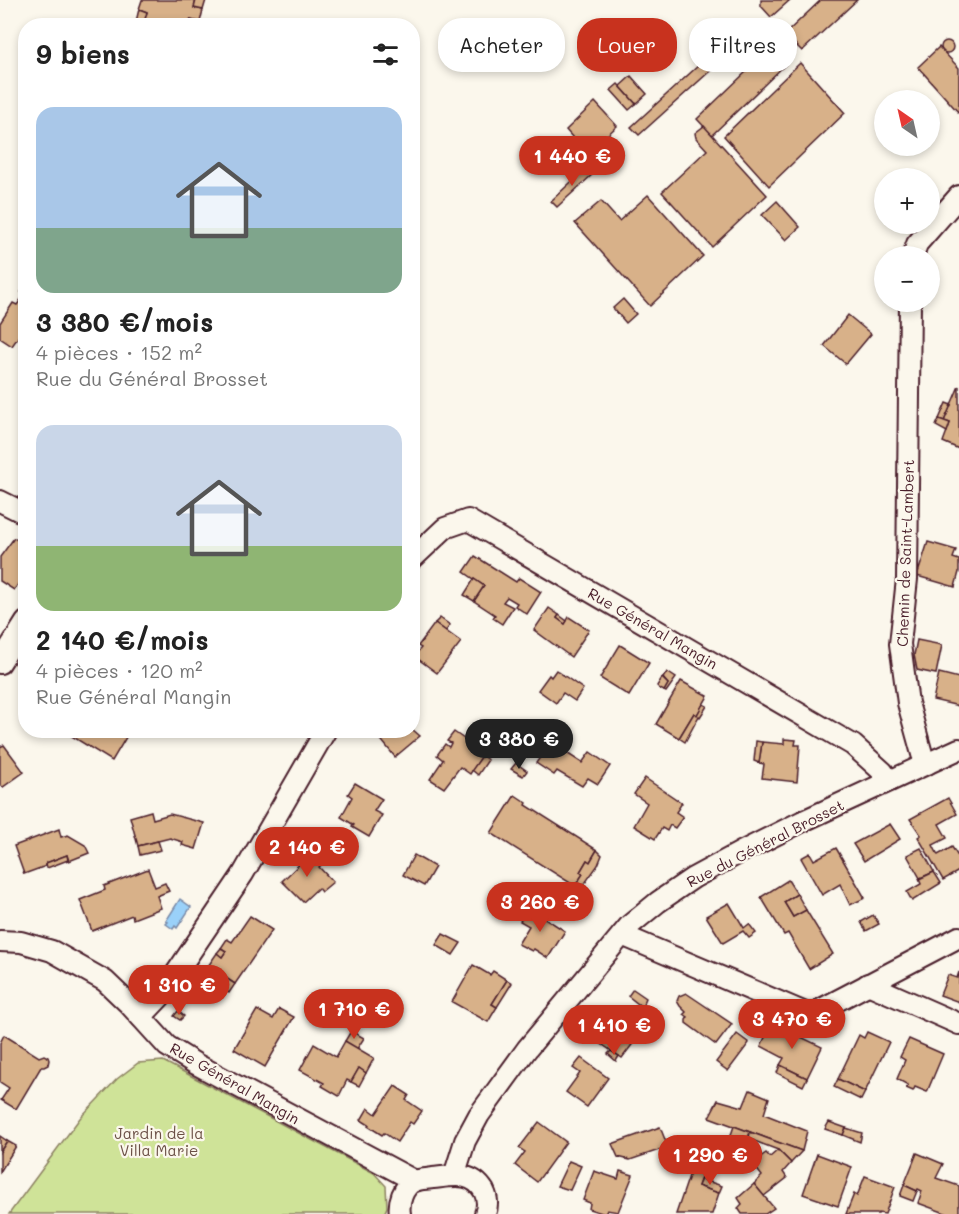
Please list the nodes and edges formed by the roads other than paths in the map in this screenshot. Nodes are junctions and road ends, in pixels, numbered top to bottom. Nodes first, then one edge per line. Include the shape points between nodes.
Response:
1 (959, 196) edge
2 (916, 246) edge
3 (910, 312) edge
4 (0, 501) edge
5 (18, 510) edge
6 (420, 552) edge
7 (18, 635) edge
8 (0, 663) edge
9 (321, 738) edge
10 (959, 749) edge
11 (927, 764) junction
12 (889, 781) junction
13 (622, 935) junction
14 (959, 937) edge
15 (0, 940) edge
16 (868, 984) junction
17 (141, 1017) junction
18 (959, 1024) edge
19 (454, 1176) junction
20 (415, 1181) junction
21 (492, 1212) edge
22 (400, 1214) edge

1 - 2 street
3 - 11 street, Chemin de Saint-Lambert via 907,579 900,644 908,703
4 - 5 street
6 - 12 street, Rue Général Mangin via 446,528 468,520 853,745
7 - 8 street
9 - 17 street via 243,874 160,997
10 - 11 street, Rue du Général Brosset
11 - 12 street, Rue du Général Brosset
12 - 13 street, Rue du Général Brosset via 693,878 630,924
13 - 16 street via 810,1015
13 - 19 street, Rue du Général Brosset via 527,1049 479,1115 465,1141
14 - 16 street
15 - 17 street, Rue Général Mangin via 52,951 105,981
16 - 18 street
17 - 20 street, Rue Général Mangin via 167,1046 196,1064
19 - 20 street
19 - 21 street via 472,1178 479,1184
20 - 22 street via 399,1201

